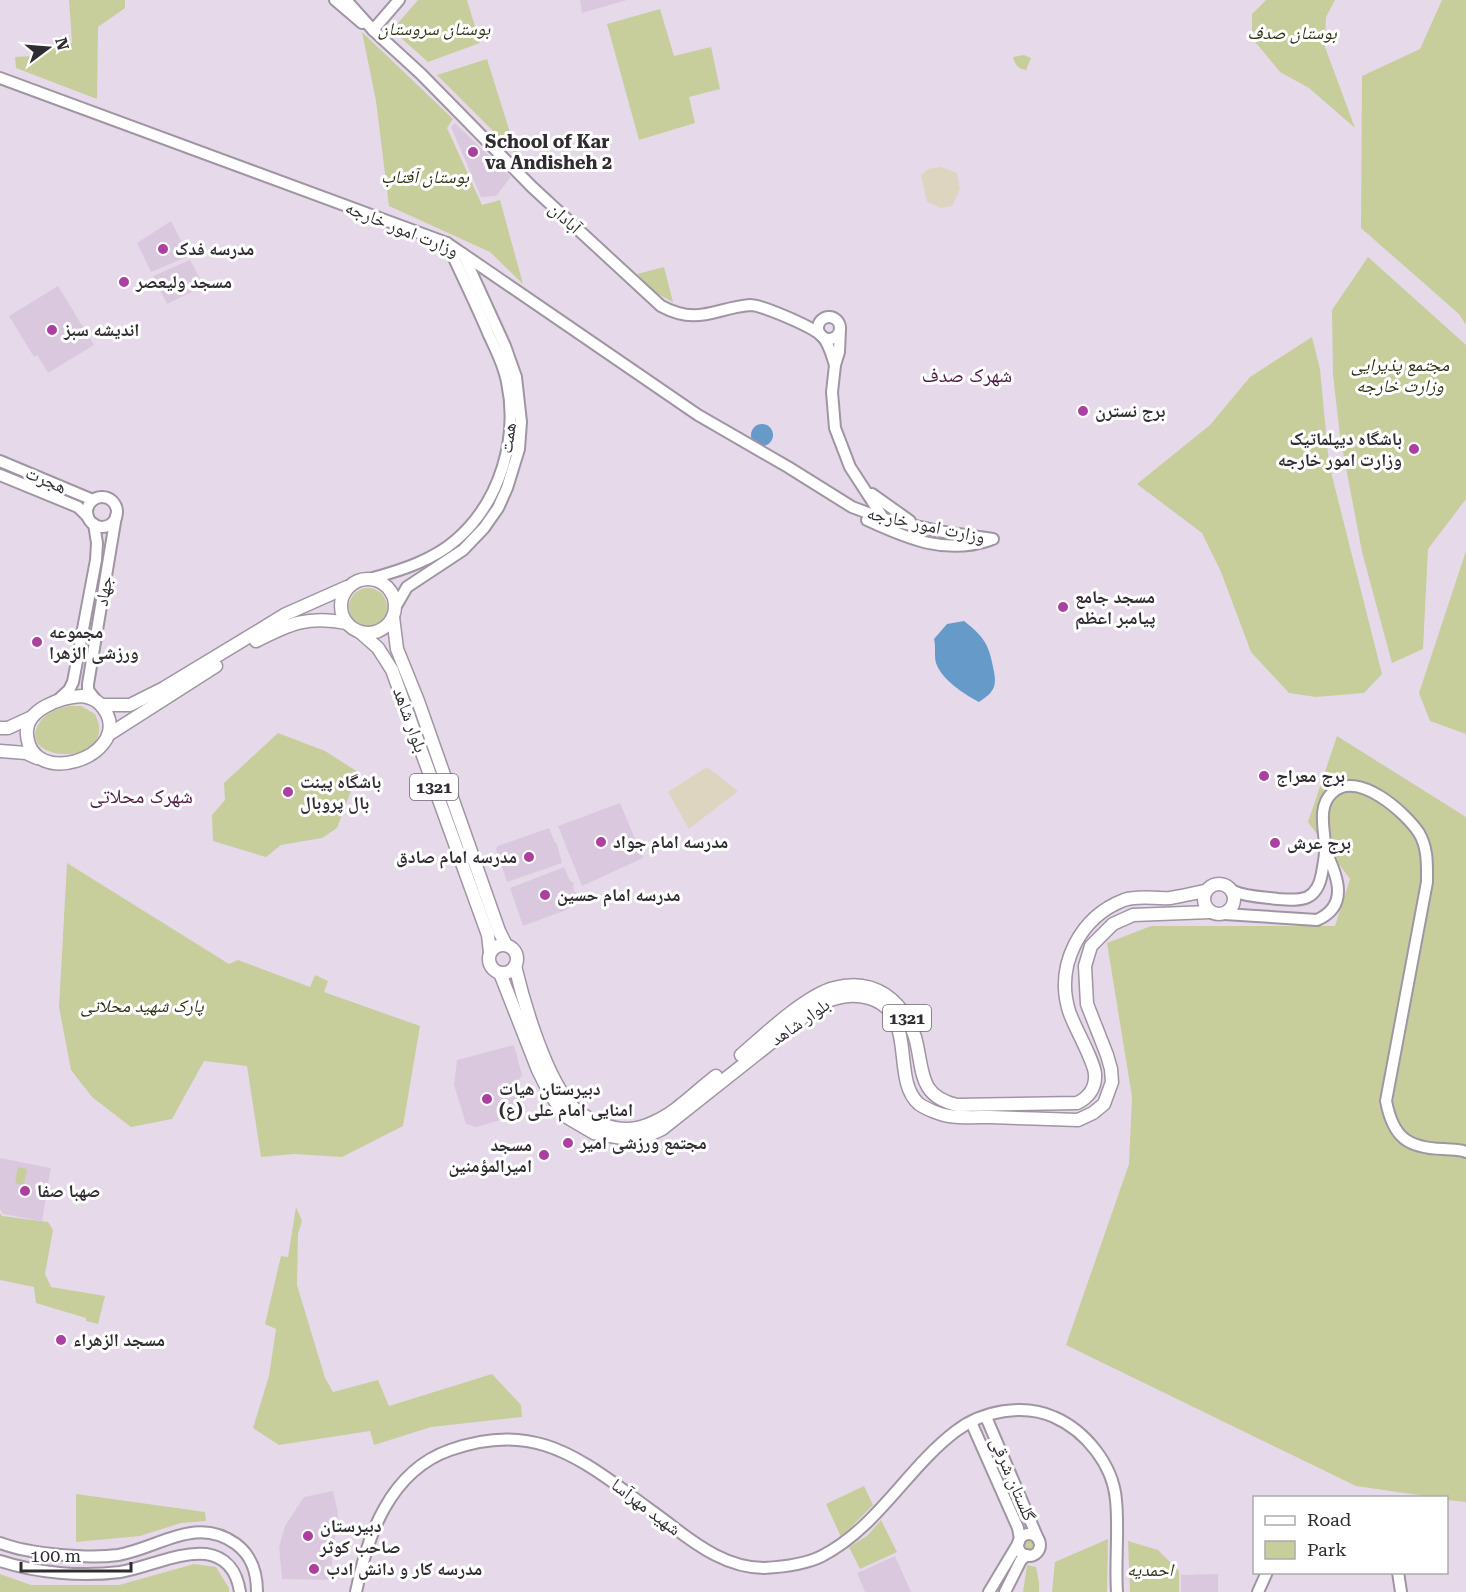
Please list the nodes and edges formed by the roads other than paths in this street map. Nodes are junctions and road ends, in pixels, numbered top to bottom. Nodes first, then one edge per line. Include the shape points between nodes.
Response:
1 (334, 0) edge
2 (346, 0) edge
3 (399, 0) edge
4 (373, 30) junction
5 (0, 78) edge
6 (447, 243) junction
7 (462, 252) junction
8 (493, 273) junction
9 (482, 297) junction
10 (824, 318) junction
11 (794, 319) junction
12 (840, 329) junction
13 (821, 335) junction
14 (835, 365) junction
15 (766, 455) junction
16 (0, 461) edge
17 (0, 475) edge
18 (866, 489) junction
19 (93, 500) junction
20 (852, 507) junction
21 (116, 516) junction
22 (884, 519) junction
23 (91, 520) junction
24 (921, 527) junction
25 (895, 532) junction
26 (944, 532) junction
27 (940, 546) junction
28 (397, 571) junction
29 (422, 576) junction
30 (374, 578) junction
31 (348, 587) junction
32 (394, 612) junction
33 (347, 623) junction
34 (361, 633) junction
35 (57, 702) junction
36 (98, 702) junction
37 (32, 717) junction
38 (0, 728) edge
39 (108, 735) junction
40 (0, 751) edge
41 (38, 758) junction
42 (1325, 851) junction
43 (1206, 891) junction
44 (1233, 891) junction
45 (1210, 912) junction
46 (1224, 914) junction
47 (506, 945) junction
48 (490, 952) junction
49 (515, 966) junction
50 (500, 973) junction
51 (738, 1063) junction
52 (724, 1075) junction
53 (979, 1111) junction
54 (1466, 1152) edge
55 (986, 1417) junction
56 (971, 1422) junction
57 (1019, 1541) junction
58 (1039, 1541) junction
59 (0, 1543) edge
60 (1027, 1555) junction
61 (0, 1561) edge
62 (1266, 1574) edge
63 (1398, 1574) edge
64 (240, 1592) edge
65 (257, 1592) edge
66 (356, 1592) edge
67 (989, 1592) edge
68 (1005, 1592) edge
69 (1117, 1592) edge
70 (1258, 1592) edge
71 (1401, 1592) edge

1 - 4 main road, آبادان
2 - 4 main road, آبادان
3 - 4 main road
4 - 11 main road, آبادان via 532,187 661,306 701,315 753,305
5 - 6 main road, وزارت امور خارجه
6 - 7 main road, وزارت امور خارجه
6 - 28 main road, همت via 507,380 511,417 508,447 489,501 473,522 441,551
7 - 8 main road, وزارت امور خارجه
7 - 9 main road, همت
8 - 9 main road via 484,283
8 - 15 main road, وزارت امور خارجه via 698,415
9 - 29 main road, همت via 516,377 521,422 519,449 507,488 484,528 463,550
10 - 11 main road, آبادان
10 - 12 main road via 835,319
10 - 13 main road via 818,328
11 - 13 main road, آبادان
12 - 13 main road via 832,338
12 - 14 main road
13 - 14 main road
14 - 18 main road via 832,392 836,428 850,467
15 - 20 main road, وزارت امور خارجه
15 - 25 main road, وزارت امور خارجه via 855,514
16 - 19 main road, هجرت
17 - 23 main road, هجرت via 78,507
18 - 20 main road via 866,505
18 - 22 main road
18 - 24 main road
19 - 21 main road via 110,499 116,506
19 - 23 main road via 88,508
20 - 22 main road, وزارت امور خارجه
21 - 23 main road via 107,526
21 - 36 main road, جهاد via 88,684
22 - 24 main road, وزارت امور خارجه
22 - 25 main road
23 - 35 main road, جهاد via 97,543 96,560 73,682
24 - 26 main road, وزارت امور خارجه
25 - 27 main road, وزارت امور خارجه
26 - 27 main road via 948,542
26 - 27 main road, وزارت امور خارجه via 993,539 972,546
28 - 29 main road via 395,578 400,583
28 - 30 main road, همت
29 - 32 main road, همت via 407,587
30 - 31 main road via 363,578
30 - 32 main road via 389,590
31 - 33 main road via 341,609
31 - 36 main road via 286,614 130,705
32 - 34 main road via 384,629
32 - 47 main road, بلوار شاهد / 1321 via 397,649
33 - 34 main road
33 - 39 main road via 317,620 287,625
34 - 48 main road, بلوار شاهد / 1321 via 378,648 392,670 488,935
35 - 36 main road via 76,696
35 - 37 main road
36 - 39 main road via 109,720
37 - 38 main road
37 - 41 main road via 27,735
39 - 41 main road via 97,751 72,762 53,763
40 - 41 main road
42 - 44 main road via 1318,888 1306,898 1293,900
42 - 46 main road via 1338,888 1333,911 1327,916 1317,921
42 - 54 main road via 1324,808 1332,792 1347,787 1359,785 1370,789 1419,833 1427,852 1427,882 1386,1101 1395,1131 1410,1144
43 - 44 main road via 1219,884
43 - 45 main road via 1204,900
43 - 53 main road, بلوار شاهد / 1321 via 1168,898 1127,899 1106,909 1082,931 1070,952 1064,982 1069,1010 1095,1074 1087,1099
44 - 46 main road via 1234,905
45 - 46 main road
45 - 53 main road, بلوار شاهد / 1321 via 1133,915 1113,924 1091,946 1085,966 1087,1004 1111,1069 1112,1082 1104,1104 1078,1120
47 - 48 main road via 496,946
47 - 49 main road via 516,953
48 - 50 main road via 489,965
49 - 50 main road
49 - 52 main road, بلوار شاهد / 1321 via 548,1067 561,1093 586,1117 614,1129 646,1125 663,1118
50 - 52 main road, بلوار شاهد / 1321 via 549,1092 565,1116 594,1133 622,1138 654,1133
51 - 52 main road, بلوار شاهد / 1321
51 - 53 main road, بلوار شاهد / 1321 via 820,1004 856,995 880,1003 893,1016 908,1084 920,1104 948,1116
51 - 53 main road, بلوار شاهد / 1321 via 777,1024 814,997 834,988 868,987 888,995 902,1010 914,1036 924,1081 933,1096
55 - 56 main road, شهید مهرآسا
55 - 58 main road, گلستان شرقی
55 - 69 main road, شهید مهرآسا via 1016,1410 1045,1413 1068,1424 1097,1452 1116,1499
56 - 57 main road, گلستان شرقی via 1018,1528
56 - 66 main road, شهید مهرآسا via 942,1443 863,1527 842,1543 819,1558 772,1568 740,1566 706,1550 564,1451 511,1439 461,1446 420,1465 391,1497 371,1534
57 - 58 main road via 1028,1534
57 - 60 main road via 1021,1552
57 - 67 main road
58 - 60 main road via 1036,1553
59 - 65 main road via 66,1555 118,1555 180,1535 211,1532 244,1551 256,1571
60 - 68 main road
61 - 64 main road via 86,1574 120,1572 206,1554 229,1564
62 - 70 main road
63 - 71 main road

